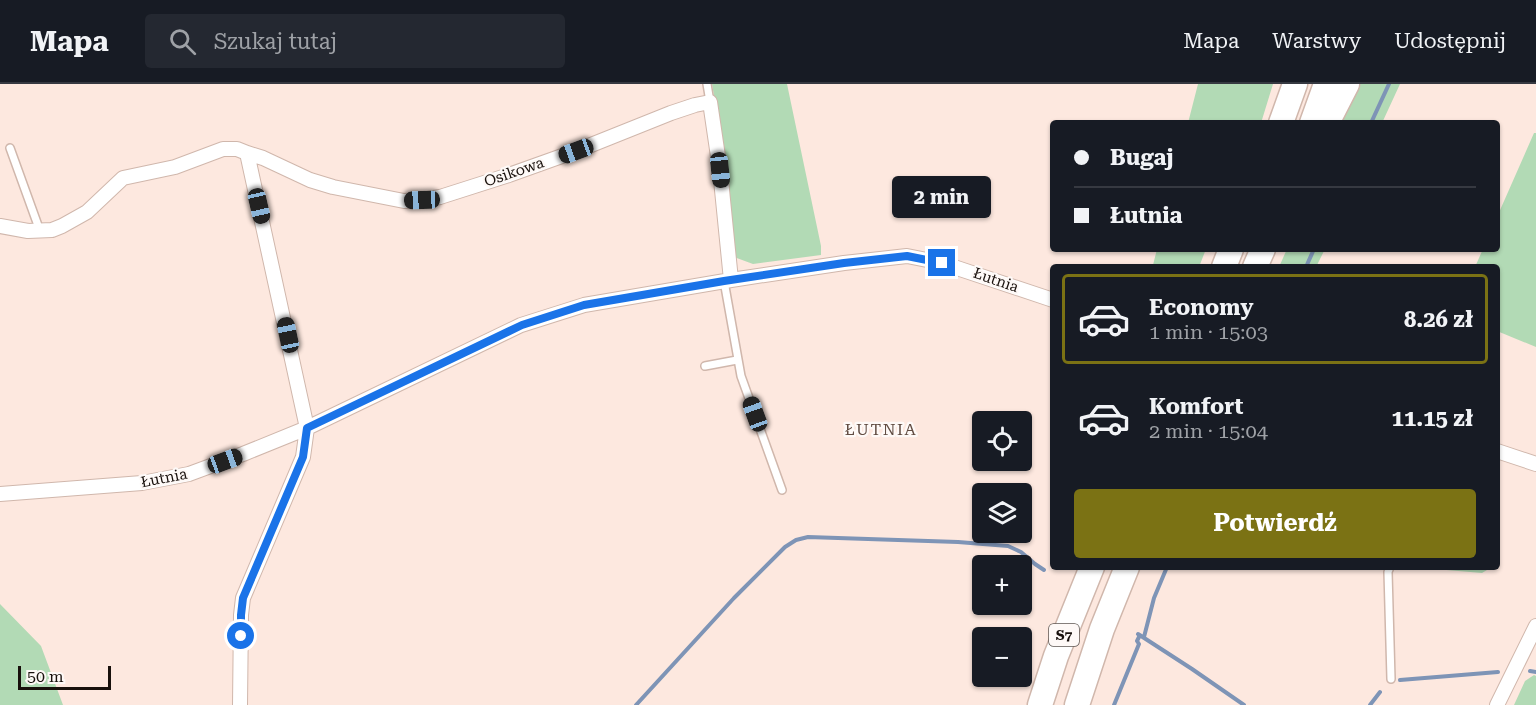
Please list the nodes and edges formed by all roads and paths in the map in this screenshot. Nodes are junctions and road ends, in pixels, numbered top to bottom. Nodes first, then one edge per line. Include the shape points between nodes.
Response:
1 (707, 84) edge
2 (1283, 84) edge
3 (1295, 84) edge
4 (1326, 84) edge
5 (1347, 84) edge
6 (710, 102) junction
7 (1277, 120) edge
8 (1282, 120) edge
9 (1313, 120) edge
10 (1329, 120) edge
11 (10, 148) dead end
12 (247, 153) junction
13 (0, 226) edge
14 (40, 231) junction
15 (727, 280) junction
16 (1050, 299) edge
17 (737, 360) junction
18 (705, 366) dead end
19 (307, 428) junction
20 (1500, 452) edge
21 (1536, 464) edge
22 (782, 490) dead end
23 (0, 494) edge
24 (1091, 570) edge
25 (1126, 570) edge
26 (1389, 570) edge
27 (1536, 626) edge
28 (1391, 679) dead end
29 (240, 705) edge
30 (1040, 705) edge
31 (1077, 705) edge
32 (1497, 705) edge

1 - 6 lane
2 - 7 highway
3 - 8 highway
4 - 9 highway
5 - 10 highway
6 - 12 street, Osikowa via 498,178 422,200 404,201 333,187
6 - 15 street via 720,170
11 - 14 lane
12 - 14 street, Osikowa via 223,149 175,167 123,178 77,219
12 - 19 street
13 - 14 street, Osikowa
15 - 16 street, Łutnia via 907,256 942,263
15 - 17 lane
15 - 19 street, Łutnia via 584,305 522,325
17 - 18 lane
17 - 22 lane
19 - 23 street, Łutnia via 189,474 142,483
19 - 29 street via 303,457 243,598
20 - 21 street
24 - 30 highway, S7
25 - 31 highway, S7
26 - 28 lane
27 - 32 street

